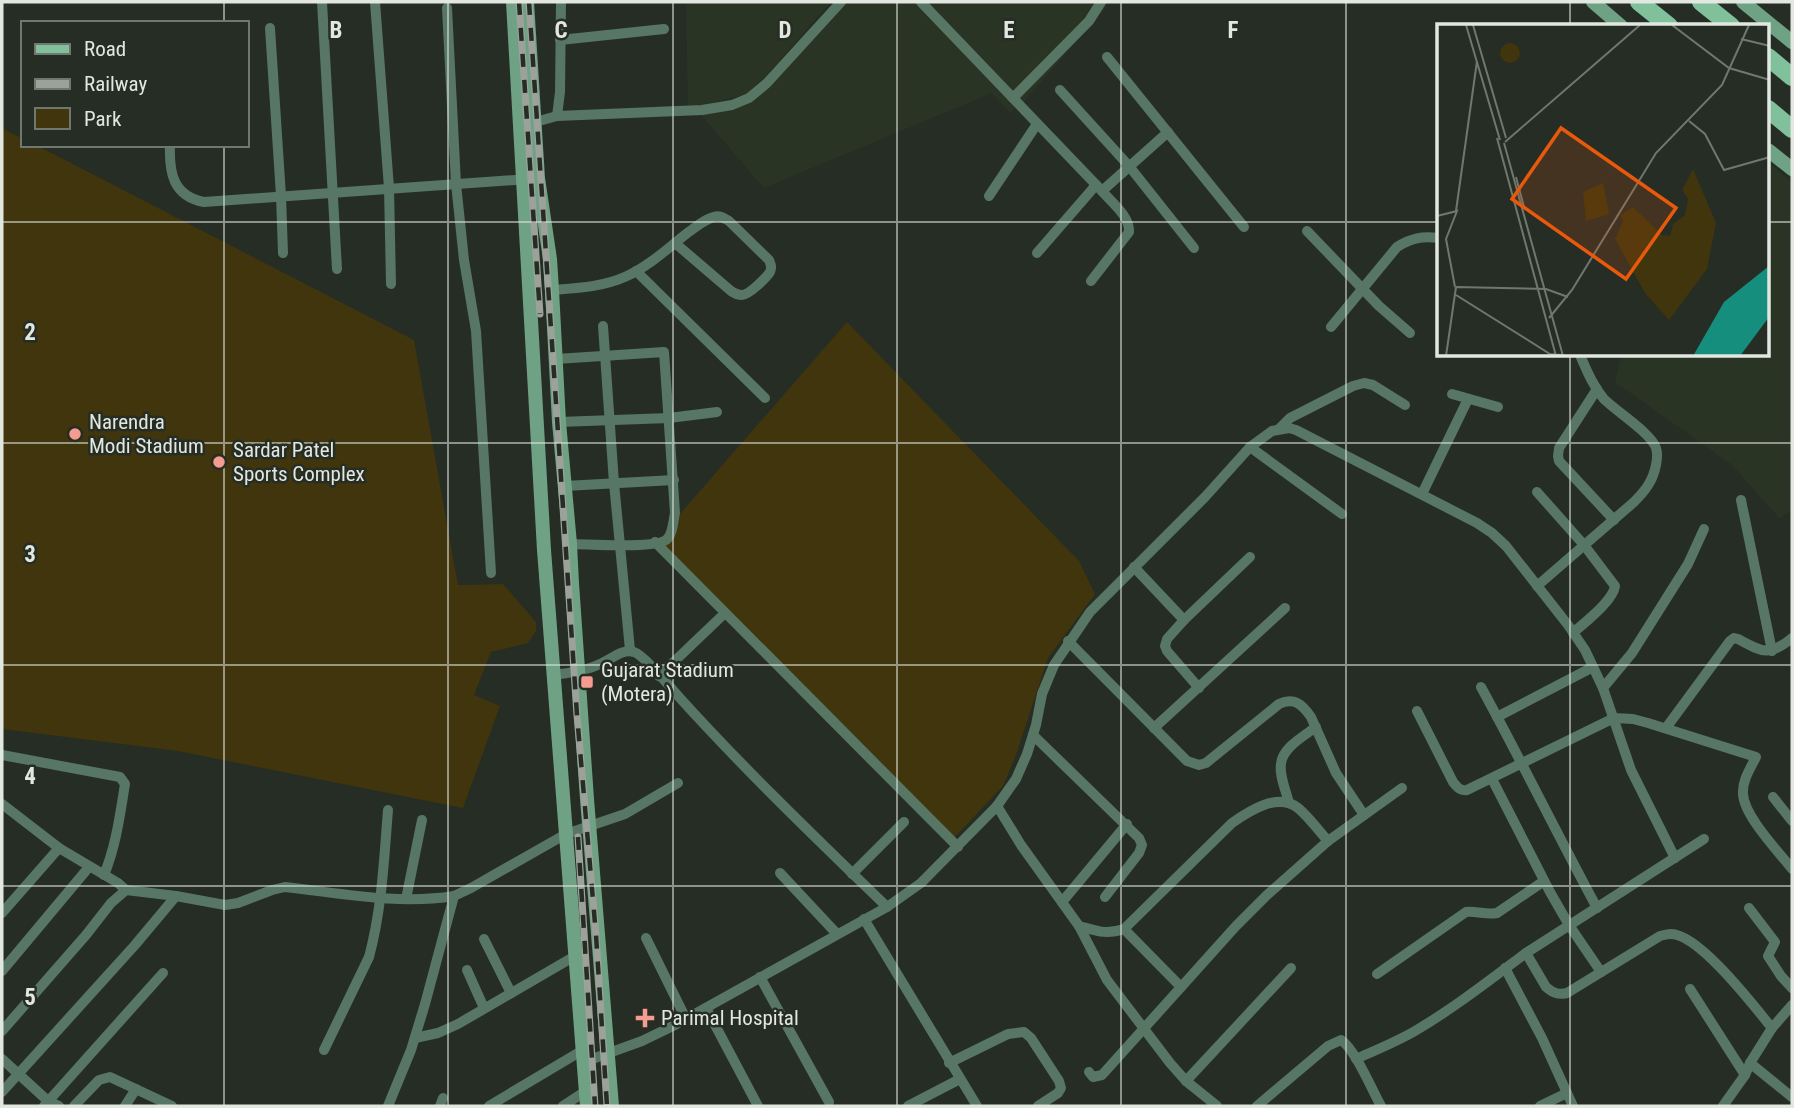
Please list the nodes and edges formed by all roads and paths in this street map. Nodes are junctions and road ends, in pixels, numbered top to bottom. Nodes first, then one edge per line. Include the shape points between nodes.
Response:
1 (322, 2) edge
2 (375, 2) edge
3 (513, 2) edge
4 (527, 2) edge
5 (561, 2) edge
6 (841, 2) edge
7 (921, 2) edge
8 (1101, 2) edge
9 (1593, 2) edge
10 (1640, 2) edge
11 (1743, 2) edge
12 (1706, 3) edge
13 (447, 8) dead end
14 (1619, 24) edge
15 (1667, 24) edge
16 (1729, 24) edge
17 (1770, 24) edge
18 (1770, 24) edge
19 (270, 28) dead end
20 (664, 29) dead end
21 (561, 40) junction
22 (1792, 42) edge
23 (1107, 57) dead end
24 (1770, 59) edge
25 (1792, 77) edge
26 (1060, 89) dead end
27 (1013, 99) junction
28 (1770, 111) edge
29 (557, 116) junction
30 (1037, 124) junction
31 (527, 125) junction
32 (1792, 130) edge
33 (1168, 132) junction
34 (170, 147) edge
35 (1770, 152) edge
36 (1129, 166) junction
37 (1792, 169) edge
38 (531, 178) junction
39 (456, 184) junction
40 (389, 188) junction
41 (1099, 188) junction
42 (333, 192) junction
43 (281, 196) junction
44 (989, 196) dead end
45 (1244, 227) dead end
46 (1307, 231) dead end
47 (1437, 238) edge
48 (676, 243) junction
49 (1194, 248) dead end
50 (283, 253) dead end
51 (1037, 253) dead end
52 (337, 269) dead end
53 (636, 271) junction
54 (1091, 281) dead end
55 (391, 284) dead end
56 (1362, 289) junction
57 (552, 290) junction
58 (603, 326) dead end
59 (1331, 327) dead end
60 (1410, 333) dead end
61 (604, 355) junction
62 (1581, 357) edge
63 (556, 359) junction
64 (1597, 389) junction
65 (1452, 394) dead end
66 (765, 398) dead end
67 (1468, 399) junction
68 (1405, 405) dead end
69 (1498, 407) dead end
70 (717, 412) dead end
71 (668, 418) junction
72 (610, 421) junction
73 (559, 422) junction
74 (1279, 429) junction
75 (1250, 447) junction
76 (674, 480) junction
77 (614, 483) junction
78 (565, 486) junction
79 (1536, 492) dead end
80 (1422, 494) junction
81 (1741, 500) dead end
82 (1342, 514) dead end
83 (1614, 520) junction
84 (1704, 529) dead end
85 (655, 542) junction
86 (570, 544) junction
87 (621, 545) junction
88 (1584, 545) junction
89 (1250, 557) dead end
90 (1134, 567) junction
91 (491, 573) dead end
92 (1537, 586) junction
93 (1285, 608) dead end
94 (725, 612) junction
95 (1184, 620) junction
96 (1573, 633) junction
97 (1792, 638) edge
98 (1068, 641) junction
99 (630, 650) junction
100 (1772, 651) junction
101 (1593, 667) junction
102 (579, 671) junction
103 (553, 675) junction
104 (659, 676) junction
105 (1481, 687) dead end
106 (1199, 688) junction
107 (1603, 688) junction
108 (1417, 711) dead end
109 (1497, 717) junction
110 (1614, 718) junction
111 (1316, 727) junction
112 (1154, 728) junction
113 (1666, 728) junction
114 (1033, 735) junction
115 (2, 755) edge
116 (1523, 764) junction
117 (1492, 779) junction
118 (678, 783) dead end
119 (1402, 788) dead end
120 (1773, 797) dead end
121 (1289, 803) junction
122 (2, 804) edge
123 (997, 806) junction
124 (388, 810) dead end
125 (1364, 815) junction
126 (422, 820) dead end
127 (1792, 821) edge
128 (904, 822) dead end
129 (1127, 824) junction
130 (590, 826) junction
131 (566, 834) junction
132 (1704, 839) dead end
133 (1328, 841) junction
134 (958, 847) junction
135 (59, 848) junction
136 (1675, 858) junction
137 (89, 867) junction
138 (1792, 869) edge
139 (780, 873) dead end
140 (852, 874) junction
141 (104, 875) junction
142 (1544, 881) junction
143 (126, 891) junction
144 (176, 896) junction
145 (454, 896) junction
146 (381, 897) junction
147 (1105, 897) dead end
148 (406, 899) junction
149 (1062, 902) junction
150 (887, 907) junction
151 (1597, 908) junction
152 (1749, 908) dead end
153 (2, 913) edge
154 (864, 919) junction
155 (1569, 925) junction
156 (1079, 926) junction
157 (1124, 929) junction
158 (837, 934) junction
159 (646, 938) dead end
160 (484, 939) dead end
161 (1526, 953) junction
162 (575, 957) junction
163 (1291, 968) dead end
164 (1505, 968) junction
165 (467, 970) dead end
166 (2, 971) edge
167 (1601, 972) junction
168 (163, 973) dead end
169 (1377, 974) dead end
170 (760, 977) junction
171 (1181, 987) junction
172 (1792, 988) edge
173 (1690, 989) dead end
174 (511, 993) junction
175 (1792, 1005) edge
176 (484, 1008) junction
177 (706, 1008) junction
178 (686, 1019) junction
179 (1772, 1028) junction
180 (1143, 1029) junction
181 (2, 1031) edge
182 (415, 1038) junction
183 (324, 1050) dead end
184 (608, 1053) junction
185 (583, 1056) junction
186 (2, 1059) edge
187 (1356, 1059) junction
188 (949, 1063) junction
189 (1750, 1063) junction
190 (1088, 1072) dead end
191 (18, 1074) junction
192 (1745, 1074) junction
193 (960, 1079) junction
194 (1186, 1081) junction
195 (136, 1089) junction
196 (586, 1091) junction
197 (2, 1092) edge
198 (1567, 1093) junction
199 (1792, 1097) edge
200 (829, 1101) dead end
201 (50, 1104) edge
202 (74, 1106) edge
203 (125, 1106) edge
204 (172, 1106) edge
205 (388, 1106) edge
206 (489, 1106) edge
207 (563, 1106) edge
208 (587, 1106) edge
209 (612, 1106) edge
210 (758, 1106) edge
211 (908, 1106) edge
212 (977, 1106) edge
213 (1038, 1106) edge
214 (1217, 1106) edge
215 (1257, 1106) edge
216 (1381, 1106) edge
217 (1540, 1106) edge
218 (1573, 1106) edge
219 (1723, 1106) edge

1 - 42 street
2 - 40 street
3 - 31 street
4 - 31 street
5 - 21 street
6 - 29 street via 767,83 732,105
7 - 27 street
8 - 27 street via 1089,21
9 - 14 street
10 - 15 main road
11 - 17 street
12 - 16 main road
13 - 39 street
18 - 22 street
19 - 43 street
20 - 21 street
21 - 29 street
23 - 33 street
24 - 25 main road
26 - 36 street
27 - 30 street
28 - 32 main road
29 - 31 street
30 - 41 street
30 - 44 street
31 - 38 street
33 - 36 street
33 - 45 street
34 - 43 street via 173,178 181,191 195,200
35 - 37 street
36 - 41 street
36 - 49 street
38 - 39 street
38 - 57 street via 550,259
38 - 103 street
39 - 40 street
39 - 91 street via 476,331
40 - 42 street
40 - 55 street
41 - 51 street
41 - 54 street via 1127,219 1129,232
42 - 43 street
42 - 52 street
43 - 50 street
46 - 56 street
47 - 56 street via 1419,237 1397,247
48 - 48 street via 706,220 721,216 769,260 770,271 751,291 740,295
48 - 53 street
53 - 57 street via 609,284
53 - 66 street
56 - 59 street
56 - 60 street
57 - 63 street
58 - 61 street
61 - 63 street
61 - 71 street via 664,352
61 - 72 street
62 - 64 street
63 - 73 street
64 - 83 street via 1558,456
64 - 83 street via 1656,447 1654,475 1647,489
65 - 67 street
67 - 69 street
67 - 80 street
68 - 74 street via 1364,383 1290,418
70 - 71 street
71 - 72 street
71 - 76 street
72 - 73 street
72 - 77 street
73 - 78 street
74 - 75 street
74 - 80 street via 1296,430
75 - 82 street
75 - 90 street
76 - 77 street
76 - 85 street via 675,513 669,536
77 - 78 street
77 - 87 street
78 - 86 street
79 - 88 street
80 - 92 street via 1492,534
81 - 100 street
83 - 88 street
84 - 107 street via 1632,653
85 - 87 street
85 - 94 street
86 - 87 street
86 - 102 street
87 - 99 street
88 - 92 street
88 - 96 street via 1615,586 1605,603
89 - 95 street
90 - 95 street
90 - 98 street
92 - 96 street
93 - 106 street
94 - 104 street
94 - 134 street
95 - 106 street via 1165,646
96 - 101 street
97 - 100 street
98 - 112 street
98 - 114 street via 1042,694
99 - 102 street
99 - 104 street via 642,656
100 - 113 street via 1763,652 1734,638
101 - 107 street
101 - 109 street
102 - 103 street
102 - 130 street
103 - 131 street
104 - 140 street
105 - 109 street
106 - 112 street
107 - 110 street
108 - 117 street via 1457,788 1467,790
109 - 116 street
110 - 113 street
110 - 116 street
110 - 136 street via 1631,769
111 - 112 street via 1306,710 1287,700 1199,765 1187,761
111 - 121 street via 1283,755 1280,764
111 - 125 street via 1336,773
113 - 138 street via 1756,757 1745,780 1746,808
114 - 123 street via 1016,779
114 - 129 street
115 - 141 street via 123,779 117,834
116 - 117 street
116 - 151 street
117 - 142 street
118 - 130 street via 625,814
119 - 125 street
120 - 127 street
121 - 133 street
121 - 157 street via 1261,806 1232,823
122 - 135 street
123 - 134 street
123 - 149 street
124 - 146 street
125 - 133 street
126 - 148 street
128 - 140 street
129 - 147 street via 1142,845
129 - 149 street
130 - 131 street
130 - 184 street
131 - 145 street
131 - 162 street
132 - 136 street
133 - 171 street via 1267,895
134 - 150 street via 921,883
135 - 137 street
135 - 153 street
136 - 151 street
137 - 141 street
137 - 166 street
139 - 158 street
140 - 150 street
141 - 143 street
142 - 155 street
142 - 169 street via 1497,913 1466,912
143 - 144 street
143 - 181 street
144 - 146 street via 225,905 285,887
144 - 191 street
145 - 148 street
145 - 182 street
146 - 148 street
146 - 183 street via 369,957
149 - 156 street
150 - 154 street
151 - 155 street
152 - 172 street via 1775,942 1768,956
154 - 158 street
154 - 188 street
155 - 161 street
155 - 167 street
156 - 157 street via 1104,933
156 - 180 street via 1107,980
157 - 171 street
158 - 170 street
159 - 178 street
160 - 174 street
161 - 164 street
161 - 167 street via 1546,987 1559,995
162 - 174 street
162 - 185 street
163 - 194 street
164 - 187 street via 1416,1030
164 - 198 street
165 - 176 street
167 - 179 street via 1660,936 1683,937 1726,973
168 - 201 street
170 - 177 street
170 - 200 street
171 - 180 street
173 - 192 street
174 - 176 street
175 - 179 street
176 - 182 street via 438,1033
177 - 178 street
177 - 210 street
178 - 184 street
179 - 189 street
180 - 190 street via 1101,1074 1093,1077
180 - 194 street
182 - 205 street
184 - 185 street
184 - 209 street
185 - 196 street
185 - 206 street
186 - 191 street
187 - 215 street via 1345,1042 1336,1041
187 - 216 street
188 - 193 street
188 - 213 street via 1008,1034 1024,1032 1061,1088
189 - 192 street
189 - 199 street
191 - 197 street
191 - 201 street
192 - 219 street
193 - 211 street
193 - 212 street
194 - 214 street
195 - 202 street via 105,1078
195 - 203 street
195 - 204 street
196 - 207 street
196 - 208 street
198 - 217 street
198 - 218 street

